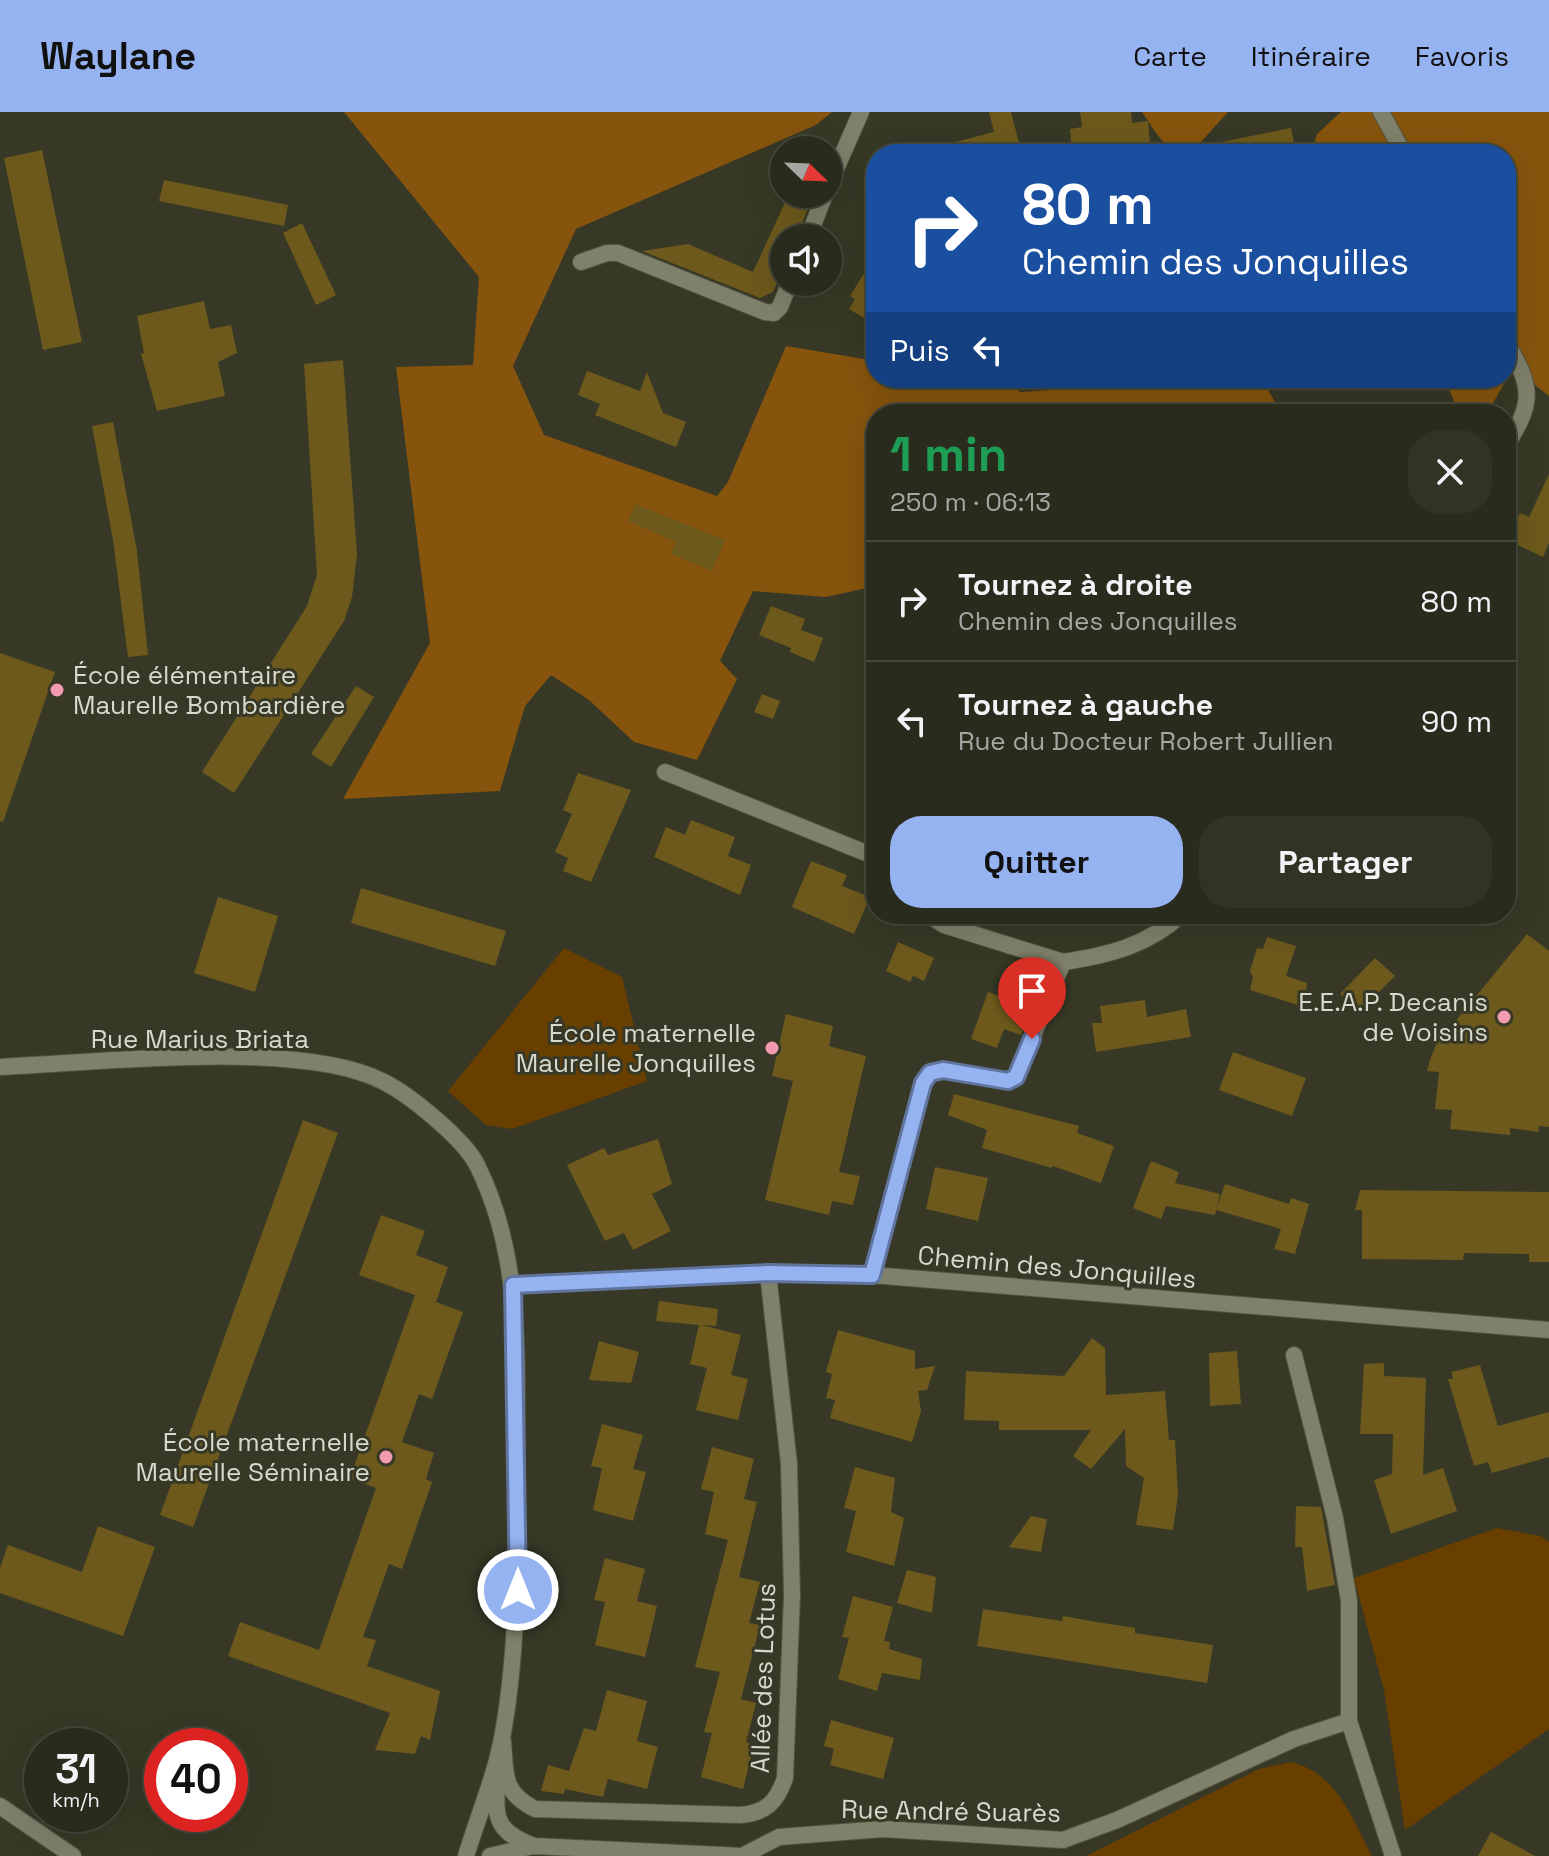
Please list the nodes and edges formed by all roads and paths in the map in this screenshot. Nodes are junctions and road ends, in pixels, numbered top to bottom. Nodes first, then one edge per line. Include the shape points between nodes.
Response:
1 (861, 112) edge
2 (1381, 112) edge
3 (1399, 144) edge
4 (842, 155) edge
5 (581, 262) dead end
6 (784, 296) edge
7 (1516, 360) edge
8 (1516, 430) edge
9 (665, 772) dead end
10 (866, 853) edge
11 (942, 924) edge
12 (1168, 924) edge
13 (1063, 962) junction
14 (0, 1067) edge
15 (768, 1273) junction
16 (872, 1275) junction
17 (513, 1285) junction
18 (1549, 1330) edge
19 (1294, 1355) dead end
20 (1349, 1721) junction
21 (503, 1736) junction
22 (0, 1806) edge
23 (534, 1846) junction
24 (73, 1856) edge
25 (466, 1856) edge
26 (490, 1856) edge
27 (742, 1856) edge
28 (1393, 1856) edge

1 - 4 street
2 - 3 street
5 - 6 street via 618,253 765,312 774,313
7 - 8 street via 1528,402
9 - 10 street
11 - 13 street
12 - 13 street via 1139,945
13 - 16 street via 1016,1077 1008,1081 943,1070 930,1073 923,1083
14 - 17 street, Rue Marius Briata via 250,1058 325,1063 379,1079 400,1091 477,1164 503,1228
15 - 16 street, Chemin des Jonquilles
15 - 17 street, Chemin des Jonquilles
15 - 21 street, Allée des Lotus via 789,1464 792,1595 785,1778 779,1798 758,1813 740,1815 535,1809 517,1800 507,1785
16 - 18 street, Chemin des Jonquilles
17 - 21 street, Rue Marius Briata via 518,1621
19 - 20 street via 1335,1518 1349,1601
20 - 27 street, Rue André Suarès via 1294,1739 1063,1840 883,1829 779,1837
20 - 28 street
21 - 23 street, Rue André Suarès via 495,1803 498,1821 509,1837
21 - 25 street, Rue Marius Briata
22 - 24 street
23 - 26 street, Rue André Suarès
23 - 27 street, Rue André Suarès

